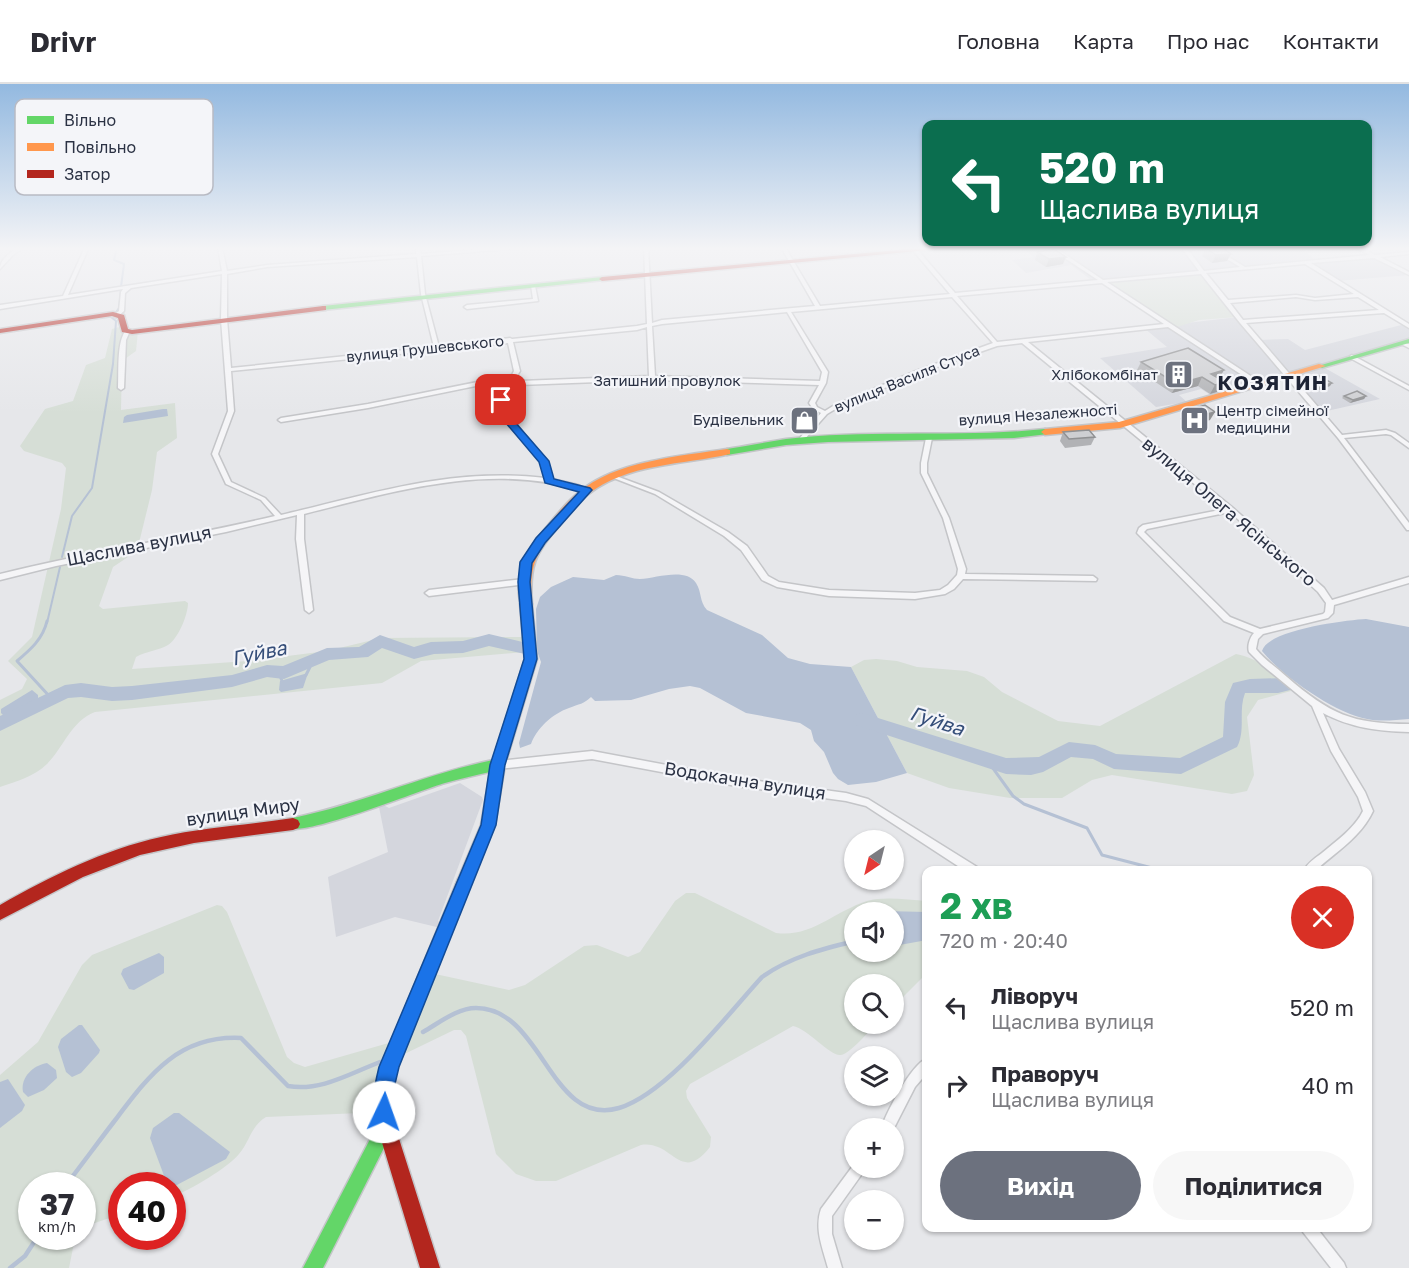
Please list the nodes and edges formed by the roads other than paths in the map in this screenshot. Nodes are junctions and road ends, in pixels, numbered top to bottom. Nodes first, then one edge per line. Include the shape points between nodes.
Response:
1 (31, 302) edge
2 (122, 302) edge
3 (224, 302) edge
4 (377, 302) edge
5 (426, 302) edge
6 (514, 302) edge
7 (648, 302) edge
8 (815, 302) edge
9 (867, 302) edge
10 (960, 302) edge
11 (1134, 302) edge
12 (1226, 302) edge
13 (1371, 302) edge
14 (0, 307) edge
15 (467, 307) dead end
16 (818, 307) junction
17 (788, 310) junction
18 (1385, 311) junction
19 (117, 315) junction
20 (224, 319) junction
21 (1242, 322) junction
22 (649, 325) junction
23 (1169, 325) junction
24 (1409, 326) edge
25 (0, 331) edge
26 (128, 331) junction
27 (510, 340) junction
28 (1023, 341) junction
29 (1407, 343) edge
30 (996, 344) junction
31 (437, 348) junction
32 (1352, 357) junction
33 (229, 370) junction
34 (1289, 376) junction
35 (514, 378) junction
36 (652, 378) junction
37 (823, 383) junction
38 (1261, 385) junction
39 (121, 388) dead end
40 (1409, 388) edge
41 (501, 400) dead end
42 (231, 411) joint
43 (825, 413) junction
44 (281, 420) dead end
45 (1125, 424) junction
46 (929, 438) junction
47 (1340, 438) junction
48 (801, 440) junction
49 (1409, 446) edge
50 (614, 477) junction
51 (549, 481) junction
52 (586, 490) junction
53 (1231, 510) junction
54 (301, 512) junction
55 (279, 517) junction
56 (1409, 528) edge
57 (962, 576) junction
58 (0, 577) edge
59 (1093, 579) dead end
60 (1409, 580) edge
61 (524, 582) junction
62 (429, 593) dead end
63 (1330, 603) junction
64 (309, 610) dead end
65 (1260, 632) junction
66 (1316, 707) junction
67 (1409, 728) edge
68 (498, 765) junction
69 (967, 866) edge
70 (1314, 866) edge
71 (0, 913) edge
72 (922, 1070) edge
73 (892, 1118) edge
74 (386, 1126) junction
75 (852, 1178) edge
76 (1312, 1232) edge
77 (313, 1268) edge
78 (430, 1268) edge
79 (835, 1268) edge
80 (1339, 1268) edge

1 - 14 street
2 - 19 street
3 - 20 street
4 - 20 street
5 - 31 street
6 - 15 street
7 - 22 street
8 - 16 street
9 - 16 street, вулиця Грушевського
10 - 30 street
11 - 23 street
12 - 21 street
13 - 18 street
16 - 17 street, вулиця Грушевського
17 - 22 street, вулиця Грушевського
17 - 37 street via 825,372
18 - 21 street
18 - 24 street
19 - 25 street
19 - 26 street
20 - 26 street
20 - 33 street
21 - 34 street
22 - 27 street, вулиця Грушевського
22 - 36 street
23 - 28 street, вулиця Василя Стуса
23 - 38 street
26 - 39 street via 123,340
27 - 31 street, вулиця Грушевського
27 - 35 street via 517,371
28 - 30 street, вулиця Василя Стуса
28 - 45 street, вулиця Олега Ясінського
29 - 32 street, вулиця Незалежності
30 - 43 street, вулиця Василя Стуса via 918,372
31 - 33 street, вулиця Грушевського
32 - 34 street, вулиця Незалежності
32 - 40 street
33 - 42 street
34 - 38 street, вулиця Незалежності
34 - 47 street
35 - 36 street, Затишний провулок via 519,382
35 - 44 street, Затишний провулок
36 - 37 street, Затишний провулок
37 - 43 street via 812,405
38 - 45 street, вулиця Незалежності
41 - 51 street via 511,423 544,461
42 - 55 street via 214,454 221,470 231,486 263,499
43 - 48 street, вулиця Василя Стуса
45 - 46 street, вулиця Незалежності
45 - 53 street, вулиця Олега Ясінського
46 - 48 street, вулиця Незалежності
46 - 57 street via 923,468 946,518
47 - 49 street via 1386,432
47 - 56 street
48 - 50 street, вулиця Незалежності via 677,458
50 - 52 street, вулиця Незалежності
50 - 57 street via 657,493 726,534 744,548 765,578 777,584 830,593 915,596 942,592
51 - 52 street, Щаслива вулиця
51 - 54 street, Щаслива вулиця via 462,477
52 - 61 street via 530,554
53 - 63 street, вулиця Олега Ясінського via 1321,590
53 - 65 street via 1145,527 1141,533 1227,619
54 - 55 street, Щаслива вулиця
54 - 64 street via 300,539
55 - 58 street, Щаслива вулиця
57 - 59 street
60 - 63 street
61 - 62 street
61 - 68 street via 531,659
63 - 65 street via 1325,616
65 - 66 street via 1254,638 1252,650
66 - 67 street via 1364,726
66 - 70 street via 1368,811 1364,821
68 - 69 street, Водокачна вулиця via 592,755 736,782 846,797 884,812
68 - 71 street, вулиця Миру via 320,819 144,847 98,864
68 - 74 street via 486,833 389,1067 384,1094
72 - 73 street
74 - 77 street
74 - 78 street
75 - 79 street via 826,1214 825,1234
76 - 80 street

